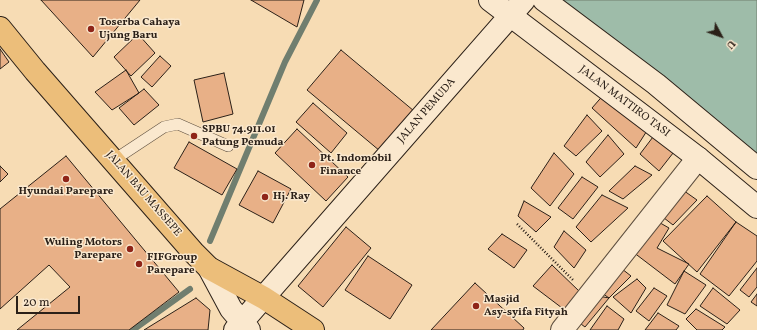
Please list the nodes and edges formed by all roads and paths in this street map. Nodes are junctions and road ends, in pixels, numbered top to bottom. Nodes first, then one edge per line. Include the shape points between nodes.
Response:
1 (490, 0) edge
2 (544, 0) edge
3 (517, 8) edge
4 (0, 28) edge
5 (228, 146) dead end
6 (698, 158) junction
7 (114, 160) junction
8 (757, 168) edge
9 (757, 207) edge
10 (517, 224) dead end
11 (209, 268) junction
12 (588, 296) junction
13 (264, 298) junction
14 (242, 328) edge
15 (313, 330) edge
16 (562, 330) edge

1 - 3 street, JALAN MATTIRO TASI
2 - 8 street via 656,84
3 - 6 street, JALAN MATTIRO TASI
3 - 13 street, JALAN PEMUDA
4 - 7 highway, JALAN BAU MASSEPE
5 - 7 lane via 178,124 164,127
6 - 9 street, JALAN MATTIRO TASI
6 - 12 street
7 - 11 highway, JALAN BAU MASSEPE
10 - 12 path
11 - 13 highway, JALAN BAU MASSEPE
11 - 14 street
12 - 16 street
13 - 14 street, JALAN PEMUDA
13 - 15 highway, JALAN BAU MASSEPE

